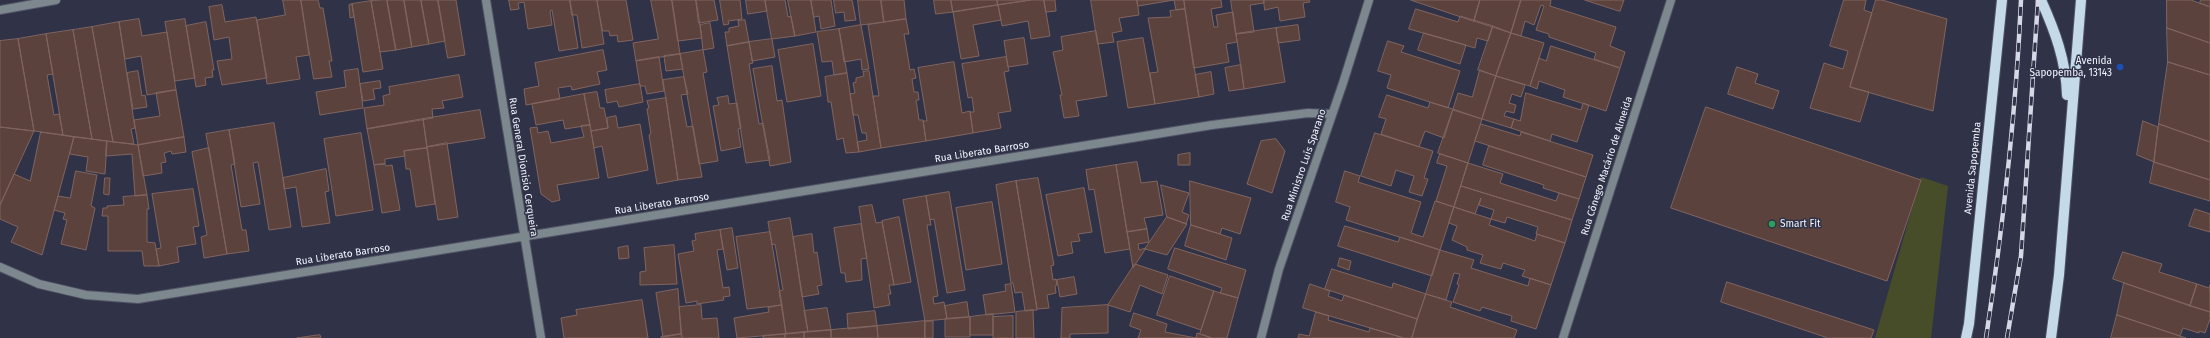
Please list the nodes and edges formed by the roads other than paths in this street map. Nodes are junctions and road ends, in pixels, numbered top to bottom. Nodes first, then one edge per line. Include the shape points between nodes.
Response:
1 (56, 0) edge
2 (486, 0) edge
3 (1369, 0) edge
4 (1671, 0) edge
5 (2002, 0) edge
6 (2041, 0) edge
7 (2080, 0) edge
8 (0, 10) edge
9 (1332, 114) junction
10 (2066, 165) junction
11 (524, 237) junction
12 (0, 267) edge
13 (541, 338) edge
14 (1262, 338) edge
15 (1563, 338) edge
16 (1966, 338) edge
17 (2051, 338) edge

1 - 8 street
2 - 11 street, Rua General Dionisio Cerqueira
3 - 9 street, Rua Ministro Luís Sparano
4 - 15 street, Rua Cônego Macário de Almeida
5 - 16 main road, Avenida Sapopemba
6 - 10 main road via 2058,40 2066,82
7 - 10 main road
9 - 11 street, Rua Liberato Barroso via 1308,113 1212,125
9 - 14 street, Rua Ministro Luís Sparano via 1279,269
10 - 17 main road via 2059,275
11 - 12 street, Rua Liberato Barroso via 138,299 86,295 39,284
11 - 13 street, Rua General Dionisio Cerqueira

